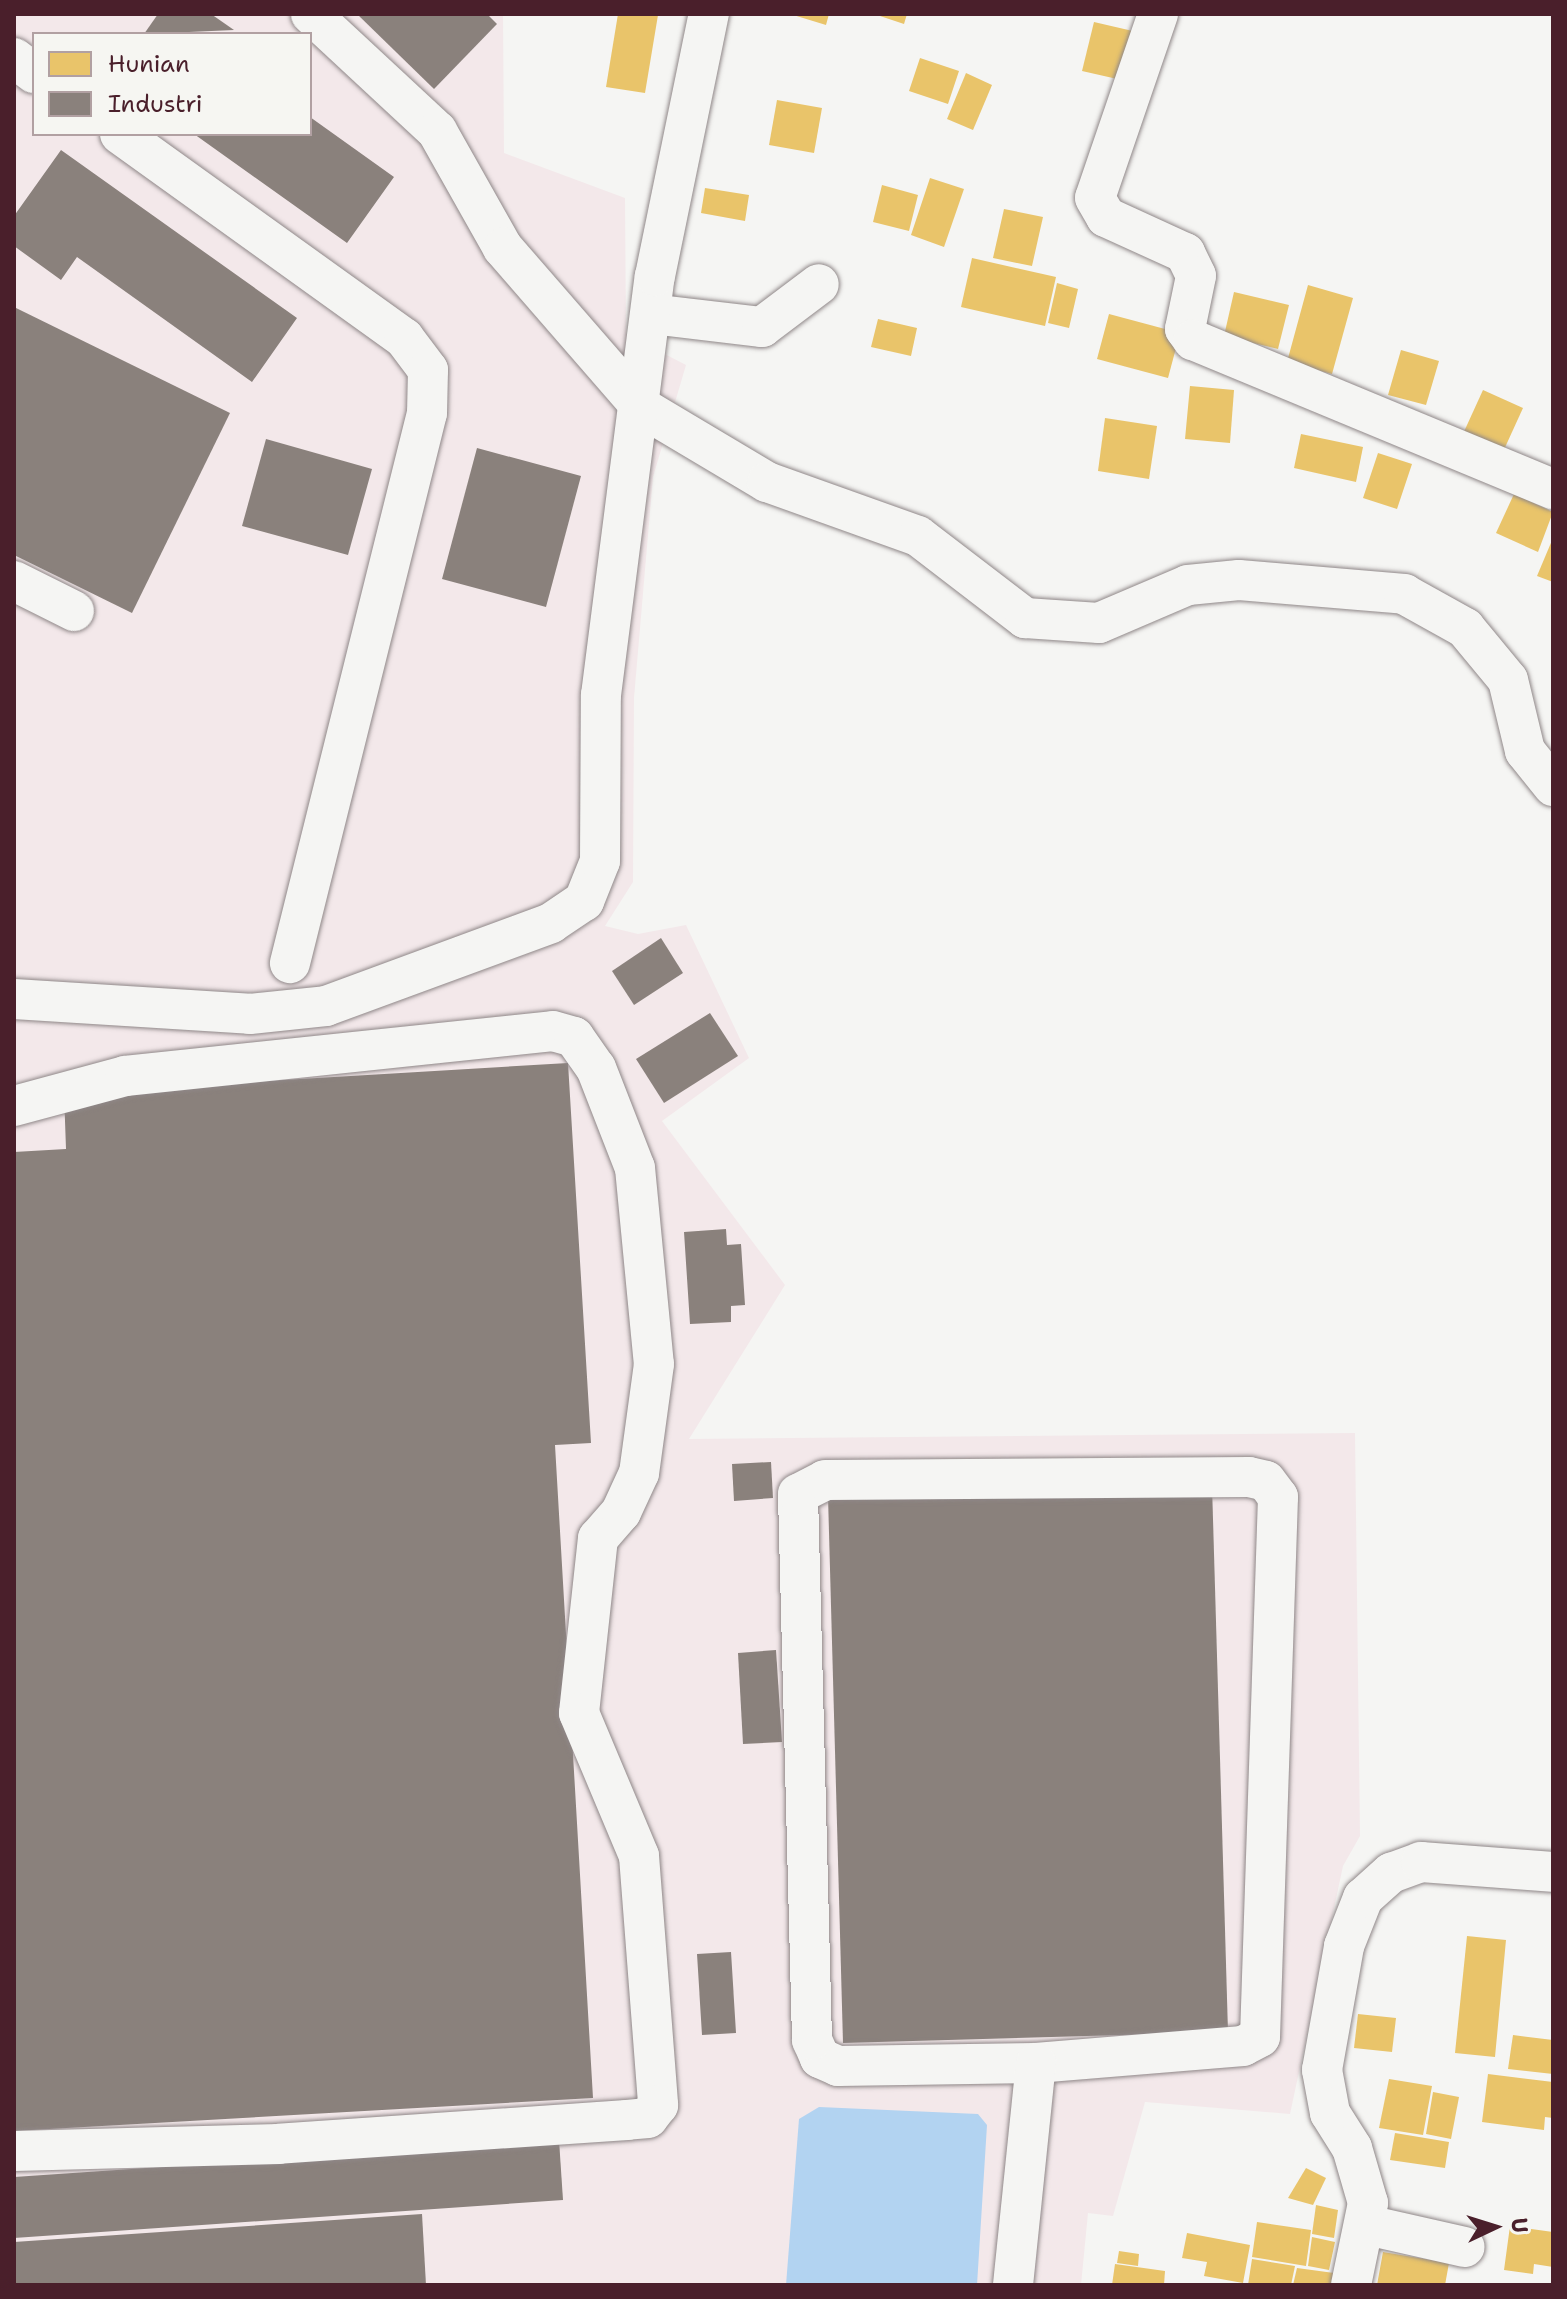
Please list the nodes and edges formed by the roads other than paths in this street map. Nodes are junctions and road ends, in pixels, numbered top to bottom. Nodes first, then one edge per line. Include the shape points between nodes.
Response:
1 (311, 14) edge
2 (709, 14) edge
3 (1158, 14) edge
4 (14, 58) edge
5 (32, 72) edge
6 (123, 136) edge
7 (819, 284) dead end
8 (651, 314) junction
9 (641, 407) junction
10 (1553, 489) edge
11 (14, 581) edge
12 (74, 611) dead end
13 (1553, 786) edge
14 (290, 963) dead end
15 (14, 999) edge
16 (14, 1106) edge
17 (1553, 1872) edge
18 (1036, 2063) junction
19 (14, 2151) edge
20 (1367, 2225) junction
21 (1465, 2247) dead end
22 (1013, 2285) edge
23 (1351, 2285) edge

1 - 9 street via 437,131 503,248
2 - 8 street via 669,188
3 - 10 street via 1095,198 1106,217 1185,253 1196,276 1185,329 1193,340
4 - 5 street
6 - 14 street via 404,338 428,370 427,413
7 - 8 street via 762,327
8 - 9 street
9 - 13 street via 767,482 918,536 1025,618 1099,623 1188,585 1239,580 1404,594 1465,628 1508,680 1525,751
9 - 15 street via 601,695 600,861 584,901 551,923 326,1006 250,1014
11 - 12 street
16 - 19 street via 125,1076 553,1031 574,1037 596,1068 635,1168 654,1364 639,1473 621,1512 598,1538 579,1713 639,1856 658,2105 648,2118 627,2120
17 - 20 street via 1421,1862 1391,1873 1363,1898 1344,1946 1322,2070 1330,2113 1364,2181
18 - 18 street via 1243,2046 1260,2037 1278,1497 1266,1481 825,1480 798,1494 812,2040 820,2058 838,2066
18 - 22 street
20 - 21 street
20 - 23 street

